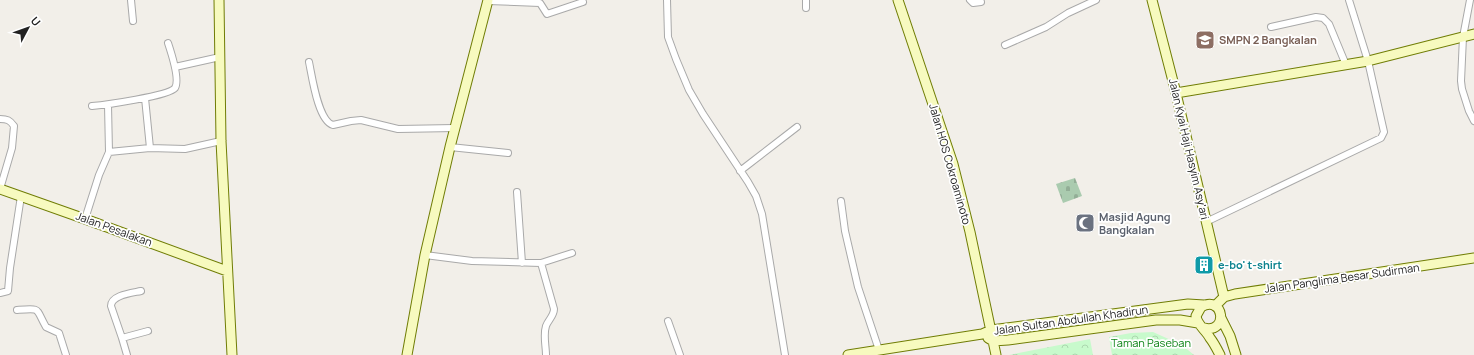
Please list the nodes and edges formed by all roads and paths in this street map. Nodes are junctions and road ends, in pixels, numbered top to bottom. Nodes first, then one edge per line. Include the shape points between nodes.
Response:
1 (131, 0) edge
2 (220, 0) edge
3 (667, 0) edge
4 (806, 0) edge
5 (898, 0) edge
6 (970, 0) edge
7 (1096, 0) edge
8 (1152, 0) edge
9 (1349, 0) edge
10 (1470, 0) edge
11 (488, 1) edge
12 (583, 2) dead end
13 (981, 2) dead end
14 (806, 8) dead end
15 (133, 21) dead end
16 (1271, 27) dead end
17 (1474, 34) edge
18 (1463, 37) junction
19 (168, 43) dead end
20 (1005, 45) dead end
21 (220, 57) junction
22 (1368, 61) junction
23 (309, 62) dead end
24 (1346, 65) junction
25 (175, 67) junction
26 (1176, 93) junction
27 (145, 98) junction
28 (108, 105) junction
29 (92, 106) dead end
30 (0, 119) edge
31 (1474, 121) edge
32 (797, 127) dead end
33 (455, 128) junction
34 (221, 140) junction
35 (450, 147) junction
36 (150, 148) junction
37 (108, 152) junction
38 (508, 153) dead end
39 (740, 171) junction
40 (0, 189) edge
41 (517, 192) dead end
42 (21, 196) junction
43 (841, 201) dead end
44 (85, 219) junction
45 (1206, 222) junction
46 (572, 253) dead end
47 (425, 255) junction
48 (1474, 258) edge
49 (522, 263) junction
50 (541, 263) junction
51 (227, 271) junction
52 (141, 291) dead end
53 (0, 293) edge
54 (1224, 297) junction
55 (1204, 305) junction
56 (1215, 306) junction
57 (17, 310) dead end
58 (1103, 316) junction
59 (1221, 318) junction
60 (668, 321) dead end
61 (1201, 326) junction
62 (1104, 327) junction
63 (148, 332) dead end
64 (986, 332) junction
65 (122, 338) junction
66 (993, 341) junction
67 (879, 350) junction
68 (1235, 351) edge
69 (66, 355) edge
70 (127, 355) edge
71 (232, 355) edge
72 (407, 355) edge
73 (546, 355) edge
74 (680, 355) edge
75 (785, 355) edge
76 (848, 355) edge
77 (996, 355) edge
78 (1220, 355) edge

1 - 15 street
2 - 21 street
3 - 39 street via 668,37 689,90
4 - 14 street
5 - 64 street, Jalan HOS Cokroaminoto via 953,164 970,232
6 - 13 street via 973,3
7 - 20 street via 1046,27
8 - 26 street, Jalan Kyai Haji Hasyim Asy'ari
9 - 22 street
10 - 18 street
11 - 12 street via 540,3 547,14
11 - 33 street
16 - 24 street via 1316,17 1322,18 1329,24
17 - 18 street
18 - 22 street
18 - 31 street via 1462,89
19 - 25 street
21 - 25 street
21 - 34 street
22 - 24 street
22 - 45 street via 1384,132 1381,138
23 - 33 street via 320,109 330,125 361,120 403,129
24 - 26 street
25 - 27 street via 175,88
26 - 45 street, Jalan Kyai Haji Hasyim Asy'ari
27 - 28 street
27 - 36 street
28 - 29 street
28 - 37 street
30 - 40 street via 10,120 14,126 12,148
32 - 39 street
33 - 35 street
34 - 36 street via 185,149
34 - 51 street
35 - 38 street
35 - 47 street
36 - 37 street
37 - 44 street
39 - 75 street via 756,196 762,214
40 - 42 street, Jalan Pesalakan
41 - 49 street
42 - 44 street, Jalan Pesalakan
42 - 53 street via 8,291
43 - 67 street via 858,286
44 - 51 street, Jalan Pesalakan
45 - 54 street, Jalan Kyai Haji Hasyim Asy'ari
46 - 50 street
47 - 49 street via 472,261
47 - 72 street
48 - 54 street, Jalan Panglima Besar Sudirman
49 - 50 street
50 - 73 street via 554,309 545,330
51 - 71 street
52 - 65 street via 114,298 111,302
54 - 56 street
55 - 56 street
55 - 58 street, Jalan Sultan Abdullah Khadirun via 1188,304
55 - 61 street via 1196,316
56 - 59 street via 1220,311
57 - 69 street via 33,308 38,311 46,327 58,331 61,335
58 - 62 street
58 - 64 street, Jalan Sultan Abdullah Khadirun
59 - 61 street via 1215,327 1208,329
59 - 68 street
60 - 74 street
61 - 62 street, Jalan Sultan Abdullah Khadirun via 1170,319
61 - 78 street via 1212,339
62 - 66 street, Jalan Sultan Abdullah Khadirun
63 - 65 street
64 - 66 street, Jalan HOS Cokroaminoto
64 - 67 street, Jalan Sultan Abdullah Khadirun
65 - 70 street
66 - 77 street, Jalan HOS Cokroaminoto
67 - 76 street, Jalan Sultan Abdullah Khadirun

